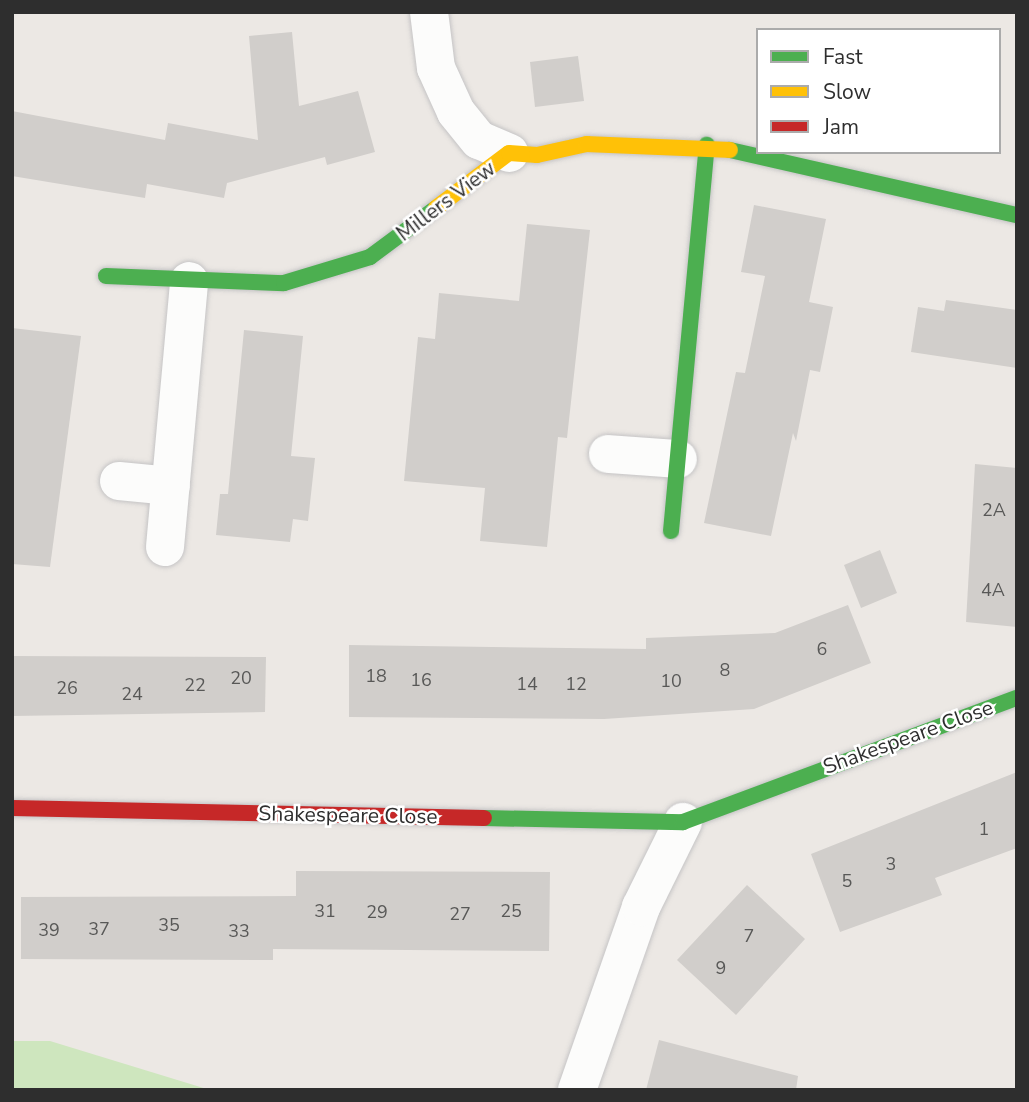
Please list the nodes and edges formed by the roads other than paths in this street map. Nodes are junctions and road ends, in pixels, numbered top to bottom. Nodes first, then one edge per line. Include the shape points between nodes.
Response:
1 (429, 12) edge
2 (707, 145) junction
3 (509, 153) junction
4 (1017, 215) edge
5 (106, 276) dead end
6 (189, 281) junction
7 (608, 454) dead end
8 (678, 459) junction
9 (119, 481) dead end
10 (171, 486) junction
11 (671, 531) dead end
12 (165, 547) dead end
13 (1017, 698) edge
14 (12, 808) edge
15 (683, 822) junction
16 (577, 1090) edge

1 - 3 street via 436,68 456,112 479,139
2 - 3 street, Millers View via 587,144 537,155
2 - 4 street, Millers View
2 - 8 street
3 - 6 street, Millers View via 370,257 284,283
5 - 6 street, Millers View
6 - 10 street
7 - 8 street
8 - 11 street
9 - 10 street
10 - 12 street
13 - 15 street, Shakespeare Close via 905,734
14 - 15 street, Shakespeare Close
15 - 16 street via 641,907

